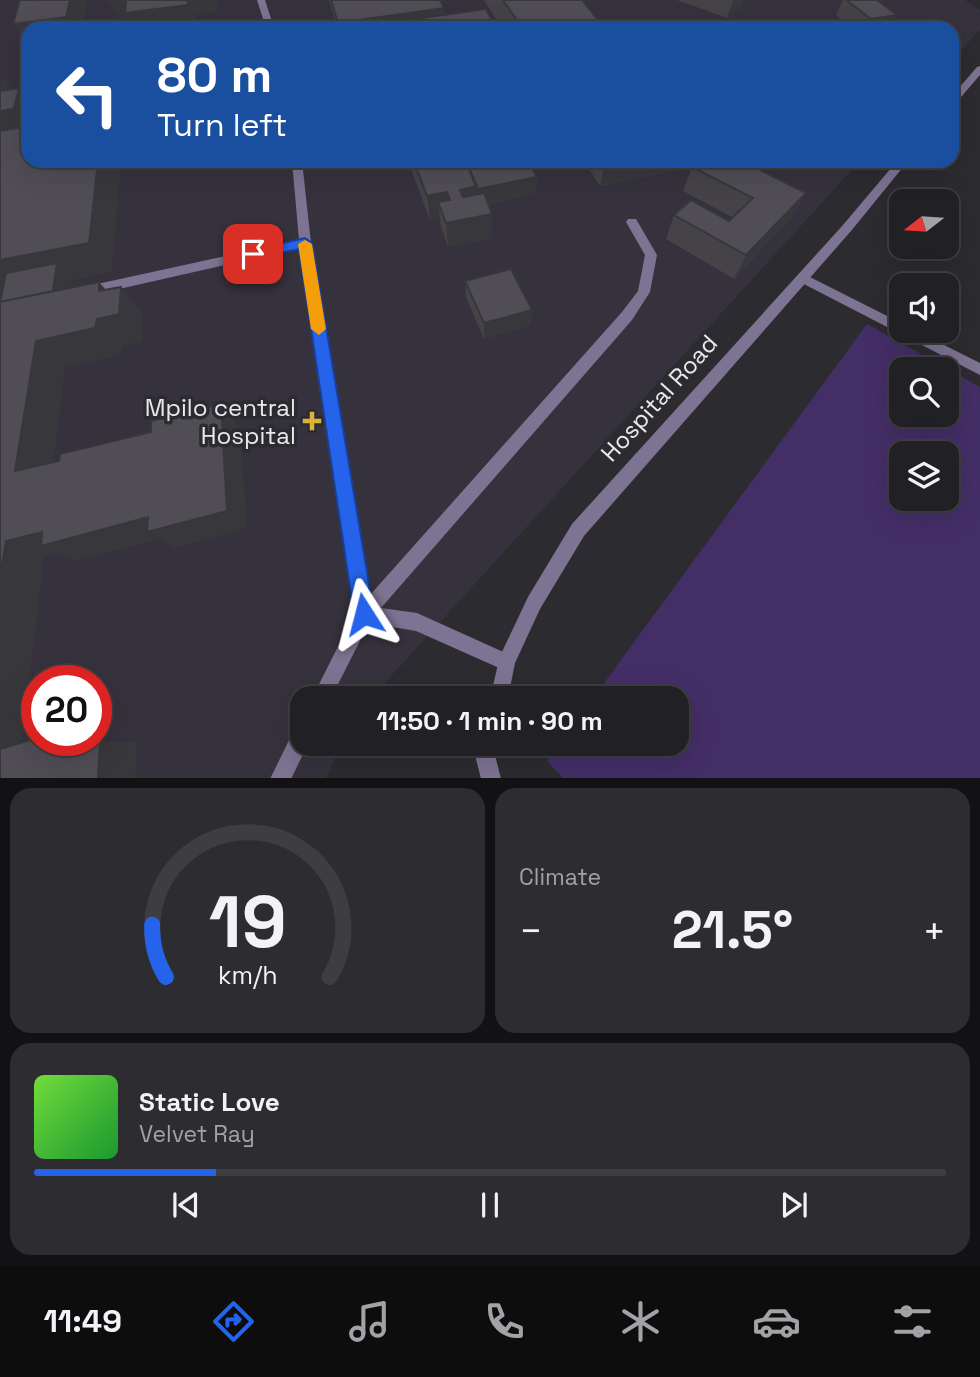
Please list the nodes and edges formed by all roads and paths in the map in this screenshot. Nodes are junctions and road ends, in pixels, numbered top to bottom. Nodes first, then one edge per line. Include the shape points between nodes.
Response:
1 (261, 0) edge
2 (268, 21) edge
3 (980, 69) edge
4 (959, 94) edge
5 (298, 168) edge
6 (897, 168) edge
7 (632, 222) dead end
8 (305, 243) junction
9 (802, 278) junction
10 (69, 295) edge
11 (889, 323) edge
12 (929, 343) edge
13 (980, 369) edge
14 (364, 614) junction
15 (506, 662) junction
16 (327, 686) edge
17 (501, 686) edge
18 (291, 756) edge
19 (486, 756) edge
20 (280, 778) edge
21 (491, 778) edge

1 - 2 street
3 - 4 street
5 - 8 street
6 - 9 street, Hospital Road
7 - 14 street via 650,255 645,292
8 - 10 street
8 - 14 street
9 - 11 street
9 - 15 street, Hospital Road via 578,530 534,603
12 - 13 street
14 - 15 street via 417,622
14 - 16 street
15 - 17 street, Hospital Road
18 - 20 street
19 - 21 street

